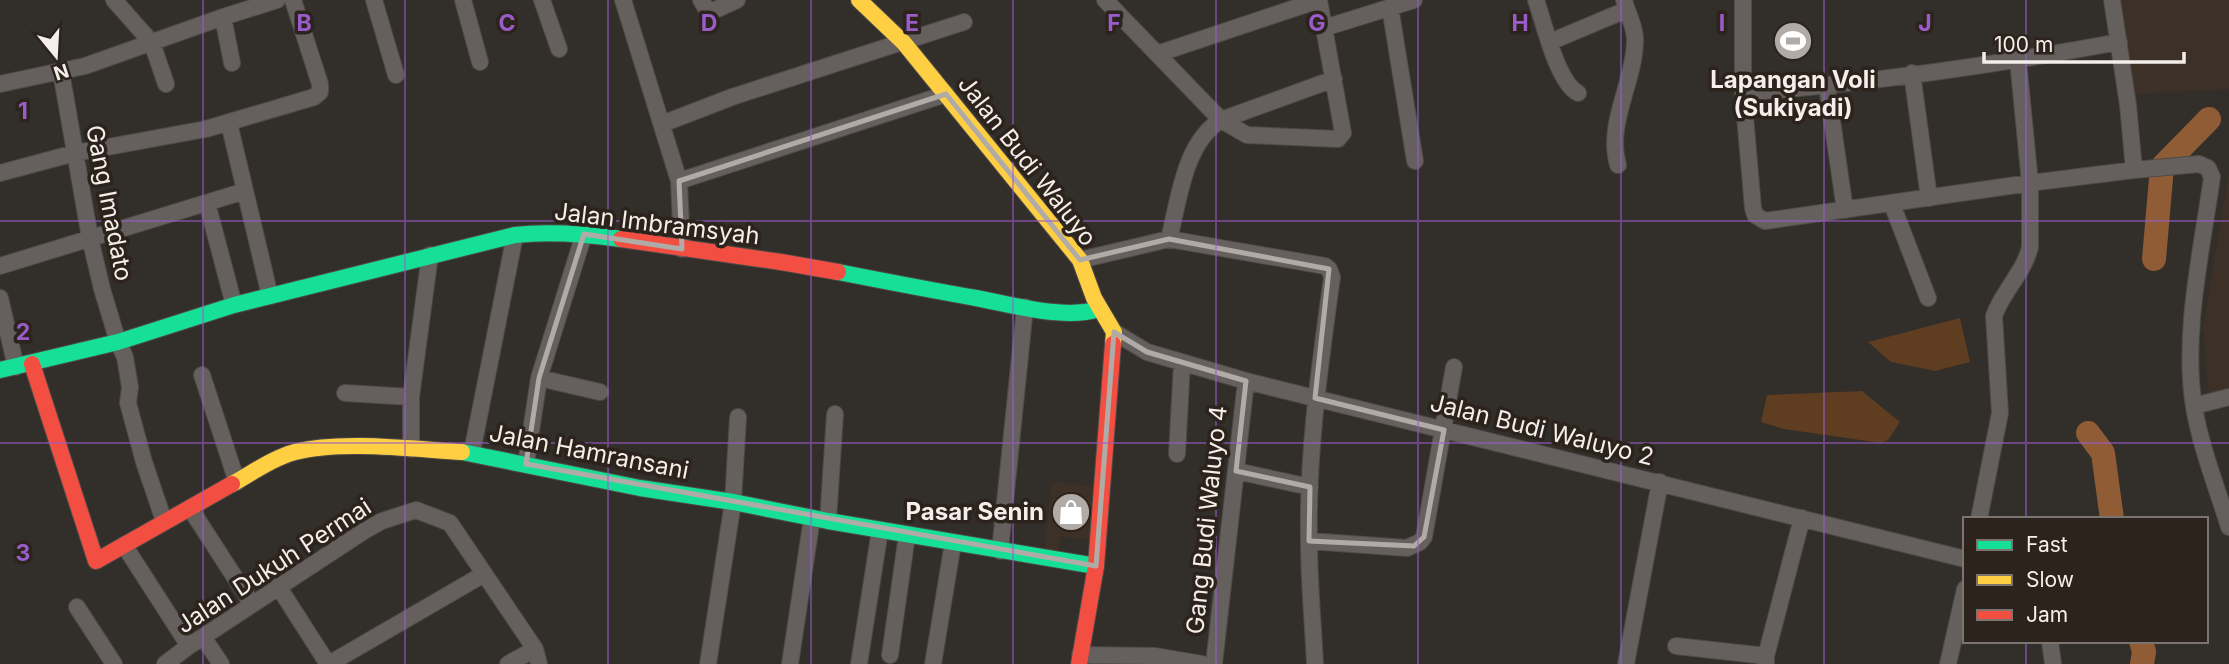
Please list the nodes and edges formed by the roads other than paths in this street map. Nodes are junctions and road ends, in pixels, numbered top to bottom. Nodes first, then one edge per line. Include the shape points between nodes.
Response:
1 (114, 0) edge
2 (277, 0) edge
3 (293, 0) edge
4 (374, 0) edge
5 (463, 0) edge
6 (542, 0) edge
7 (623, 0) edge
8 (701, 0) edge
9 (737, 0) edge
10 (859, 0) edge
11 (1105, 0) edge
12 (1319, 0) edge
13 (1414, 0) edge
14 (1536, 0) edge
15 (1743, 0) edge
16 (2112, 0) edge
17 (1625, 5) edge
18 (1390, 7) junction
19 (223, 17) junction
20 (964, 22) dead end
21 (1324, 28) junction
22 (1550, 42) junction
23 (2119, 42) junction
24 (152, 43) junction
25 (904, 43) junction
26 (559, 49) dead end
27 (1157, 54) junction
28 (2018, 60) junction
29 (480, 62) dead end
30 (232, 64) dead end
31 (61, 72) junction
32 (1912, 74) junction
33 (396, 75) dead end
34 (1334, 79) junction
35 (166, 83) dead end
36 (0, 84) edge
37 (1827, 86) junction
38 (1578, 93) dead end
39 (1743, 93) junction
40 (946, 94) junction
41 (1221, 120) junction
42 (229, 123) junction
43 (662, 124) junction
44 (75, 153) junction
45 (1415, 161) dead end
46 (1618, 165) dead end
47 (2134, 170) junction
48 (0, 173) edge
49 (679, 181) junction
50 (2030, 183) junction
51 (245, 191) junction
52 (1930, 198) junction
53 (207, 203) junction
54 (1892, 204) junction
55 (1845, 211) junction
56 (584, 234) junction
57 (515, 235) junction
58 (90, 238) junction
59 (1169, 239) junction
60 (682, 249) junction
61 (430, 255) junction
62 (1080, 260) junction
63 (0, 266) edge
64 (270, 296) junction
65 (0, 298) edge
66 (1928, 298) dead end
67 (234, 305) junction
68 (1025, 307) junction
69 (1099, 309) junction
70 (1114, 332) junction
71 (118, 342) junction
72 (1182, 363) junction
73 (15, 367) edge
74 (1454, 368) dead end
75 (202, 375) dead end
76 (539, 378) junction
77 (1246, 381) junction
78 (600, 392) dead end
79 (345, 393) dead end
80 (411, 397) junction
81 (2229, 397) edge
82 (1315, 398) junction
83 (2194, 407) junction
84 (835, 414) dead end
85 (738, 417) dead end
86 (1444, 429) junction
87 (411, 449) junction
88 (471, 452) junction
89 (1177, 454) dead end
90 (526, 464) junction
91 (1236, 471) junction
92 (237, 482) junction
93 (1660, 482) junction
94 (1310, 487) junction
95 (733, 502) junction
96 (190, 508) junction
97 (1802, 517) junction
98 (1979, 517) edge
99 (812, 518) junction
100 (164, 521) junction
101 (828, 521) junction
102 (2229, 527) edge
103 (880, 530) junction
104 (906, 535) junction
105 (1309, 541) junction
106 (953, 543) junction
107 (124, 545) junction
108 (1000, 551) junction
109 (1963, 558) edge
110 (1096, 566) junction
111 (484, 574) junction
112 (278, 586) junction
113 (1963, 598) edge
114 (252, 604) junction
115 (77, 607) dead end
116 (196, 641) junction
117 (2050, 643) edge
118 (1676, 646) dead end
119 (890, 655) dead end
120 (537, 657) edge
121 (1080, 659) edge
122 (1766, 660) edge
123 (114, 664) edge
124 (165, 664) edge
125 (221, 664) edge
126 (329, 664) edge
127 (508, 664) edge
128 (708, 664) edge
129 (790, 664) edge
130 (859, 664) edge
131 (933, 664) edge
132 (1202, 664) edge
133 (1214, 664) edge
134 (1315, 664) edge
135 (1626, 664) edge
136 (1948, 664) edge
137 (2053, 664) edge

1 - 24 street
2 - 19 street
3 - 42 street via 320,92
4 - 33 street
5 - 29 street
6 - 26 street
7 - 43 street
8 - 9 street via 707,10 715,10
10 - 25 street, Jalan Budi Waluyo
11 - 27 street
12 - 21 street
12 - 27 street
13 - 18 street
14 - 22 street
15 - 39 street
16 - 23 street
17 - 22 street
17 - 46 street via 1636,39 1614,137
18 - 21 street
18 - 45 street
19 - 24 street
19 - 30 street
20 - 25 street
21 - 34 street
22 - 38 street via 1566,83
23 - 28 street
23 - 47 street
24 - 31 street
24 - 35 street
25 - 40 street, Jalan Budi Waluyo
25 - 43 street
27 - 41 street
28 - 32 street
28 - 50 street
31 - 36 street
31 - 44 street, Gang Imadato
32 - 37 street
32 - 52 street
34 - 41 street
34 - 41 street via 1343,133 1338,139 1256,136
37 - 39 street
37 - 55 street
39 - 55 street via 1755,215 1765,221
40 - 49 street
40 - 62 street, Jalan Budi Waluyo
41 - 59 street via 1205,132 1189,164
42 - 44 street
42 - 51 street
43 - 49 street
44 - 48 street
44 - 58 street, Gang Imadato
47 - 50 street
47 - 83 street via 2199,164 2211,172 2193,311
49 - 60 street
50 - 52 street
50 - 98 street via 2028,257 1994,316 2000,413
51 - 53 street
51 - 64 street
52 - 54 street
53 - 58 street
53 - 67 street
54 - 55 street
54 - 66 street
56 - 57 street, Jalan Imbramsyah
56 - 60 street, Jalan Imbramsyah
56 - 76 street
57 - 61 street, Jalan Imbramsyah
57 - 88 street
58 - 63 street
58 - 71 street, Gang Imadato
59 - 62 street
59 - 82 street via 1329,268 1332,277
60 - 68 street, Jalan Imbramsyah via 781,262
61 - 64 street, Jalan Imbramsyah
61 - 80 street
62 - 69 street, Jalan Budi Waluyo
64 - 67 street, Jalan Imbramsyah
65 - 73 street
67 - 71 street, Jalan Imbramsyah
68 - 69 street, Jalan Imbramsyah via 1086,313
68 - 108 street
69 - 70 street, Jalan Budi Waluyo
70 - 72 street, Jalan Budi Waluyo 2 via 1147,352
70 - 110 street
71 - 73 street, Jalan Imbramsyah
71 - 100 street, Gang Imadato via 130,387 128,403
72 - 77 street, Jalan Budi Waluyo 2
72 - 89 street
73 - 107 street, Jalan Hamransani via 96,561
74 - 86 street
75 - 92 street
76 - 78 street
76 - 90 street
77 - 82 street, Jalan Budi Waluyo 2
77 - 91 street, Gang Budi Waluyo 4
79 - 80 street
80 - 87 street
81 - 83 street
82 - 86 street, Jalan Budi Waluyo 2
82 - 94 street
83 - 102 street
84 - 101 street
85 - 95 street
86 - 93 street, Jalan Budi Waluyo 2
86 - 105 street via 1420,542 1406,548
87 - 88 street, Jalan Hamransani
87 - 92 street, Jalan Hamransani via 340,446 296,452
88 - 90 street, Jalan Hamransani
90 - 95 street, Jalan Hamransani
91 - 94 street
91 - 133 street, Gang Budi Waluyo 4
92 - 96 street, Jalan Hamransani
93 - 97 street, Jalan Budi Waluyo 2
93 - 135 street
94 - 105 street
95 - 99 street, Jalan Hamransani
95 - 128 street
96 - 100 street, Jalan Hamransani
96 - 114 street
97 - 109 street, Jalan Budi Waluyo 2
97 - 122 street
99 - 101 street, Jalan Hamransani
99 - 129 street
100 - 107 street, Jalan Hamransani
101 - 103 street, Jalan Hamransani
103 - 104 street, Jalan Hamransani
103 - 130 street
104 - 106 street, Jalan Hamransani
104 - 119 street
105 - 134 street
106 - 108 street, Jalan Hamransani
106 - 131 street
107 - 116 street
108 - 110 street, Jalan Hamransani
110 - 121 street
111 - 112 street, Jalan Dukuh Permai via 450,523 416,510 364,530
111 - 120 street, Jalan Dukuh Permai
111 - 126 street
112 - 114 street, Jalan Dukuh Permai
112 - 126 street
113 - 136 street
114 - 116 street, Jalan Dukuh Permai
115 - 123 street
116 - 124 street, Jalan Dukuh Permai
116 - 125 street
117 - 137 street
118 - 122 street
120 - 127 street
121 - 132 street via 1155,656

